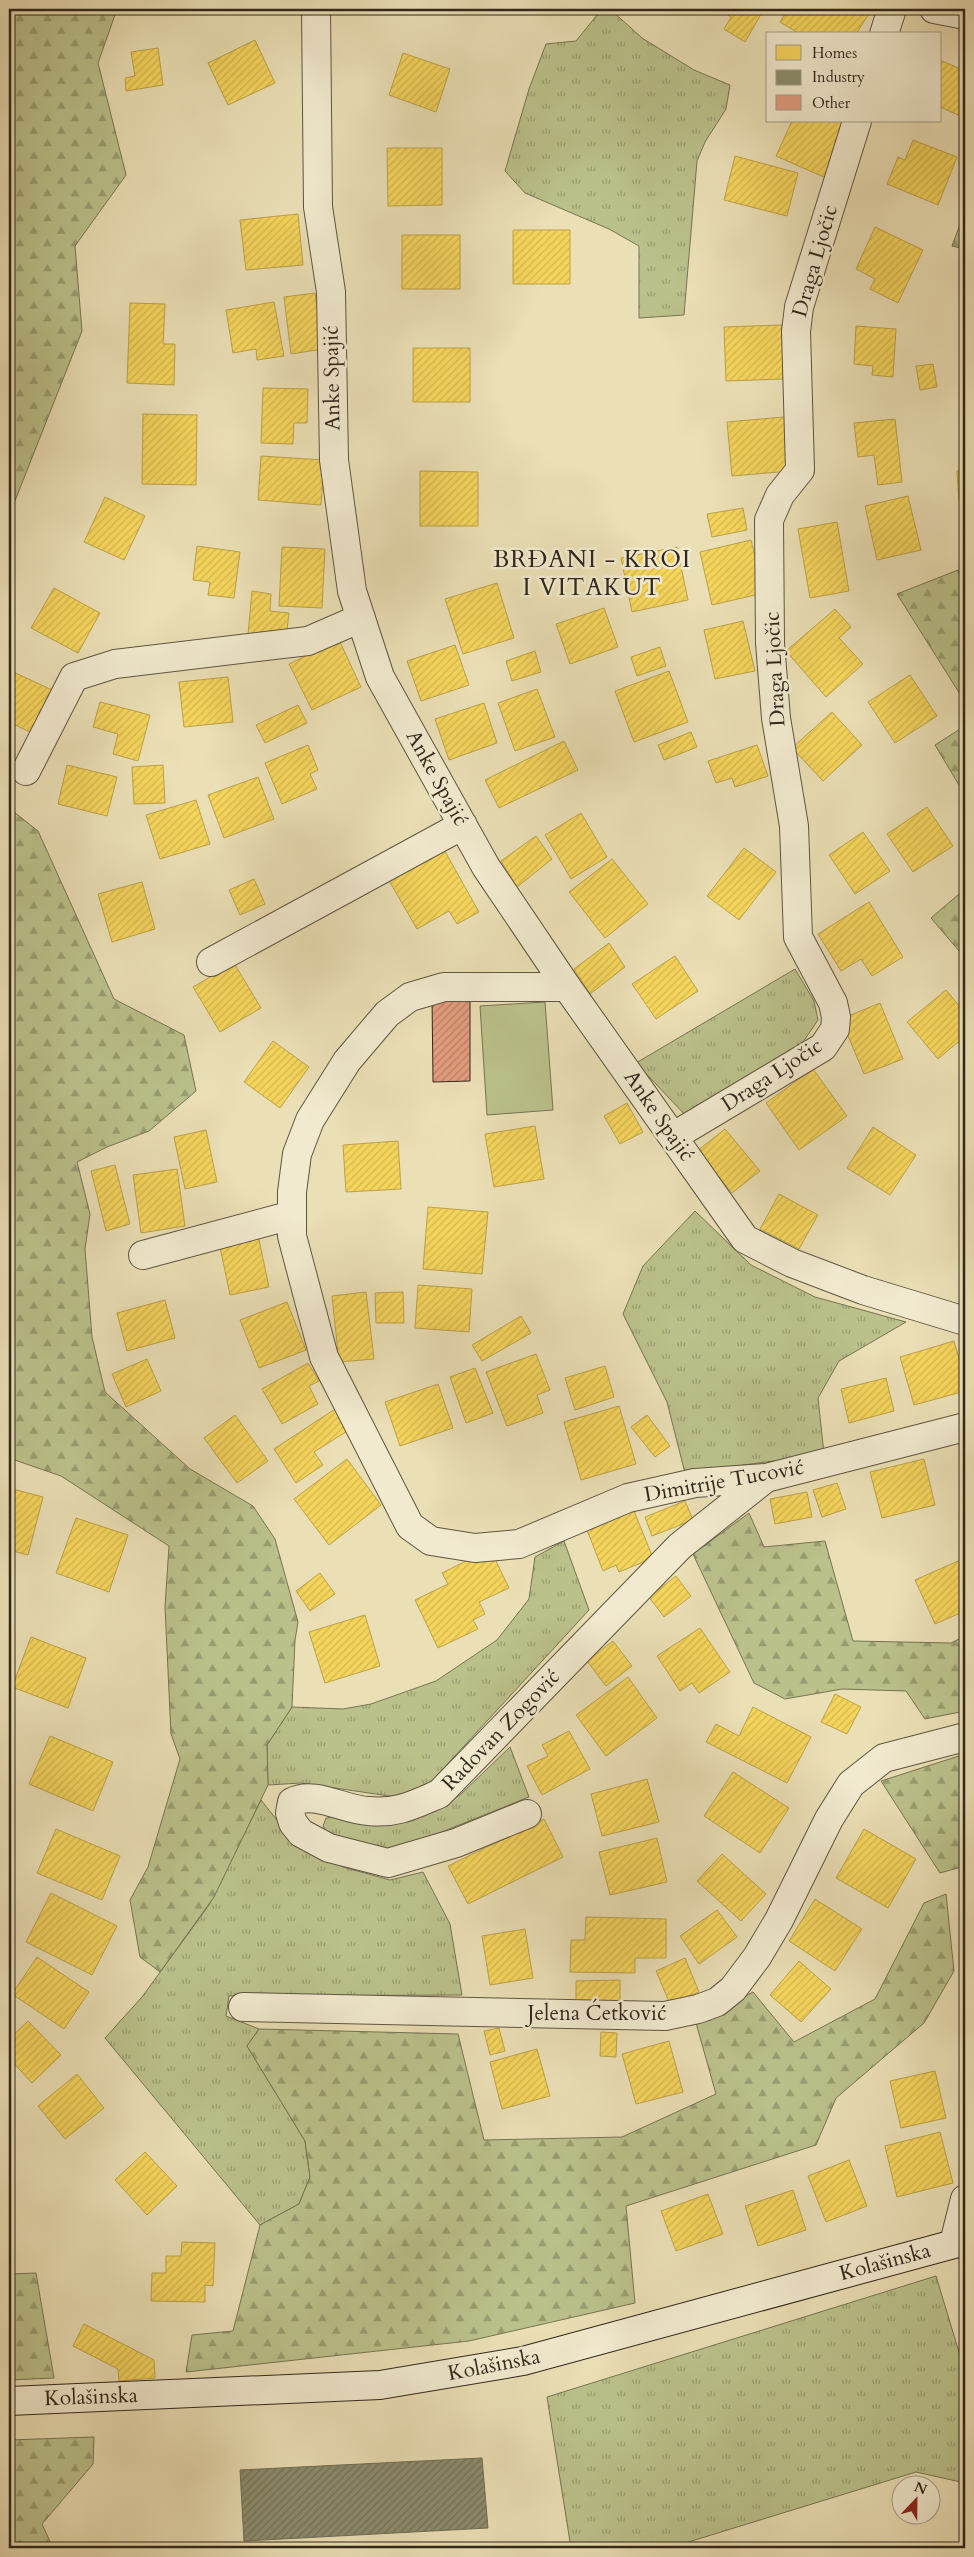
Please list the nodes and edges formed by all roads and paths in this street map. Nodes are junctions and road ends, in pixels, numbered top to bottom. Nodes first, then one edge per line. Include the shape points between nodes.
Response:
1 (316, 9) edge
2 (892, 9) edge
3 (934, 9) edge
4 (965, 15) edge
5 (885, 32) edge
6 (857, 122) edge
7 (361, 618) junction
8 (26, 771) dead end
9 (462, 825) junction
10 (211, 962) dead end
11 (567, 987) junction
12 (674, 1136) junction
13 (292, 1214) junction
14 (143, 1255) dead end
15 (965, 1321) edge
16 (965, 1427) edge
17 (766, 1478) junction
18 (965, 1737) edge
19 (527, 1814) dead end
20 (243, 2007) dead end
21 (965, 2199) edge
22 (960, 2242) edge
23 (9, 2401) edge

1 - 7 street, Anke Spajić via 318,207 331,292 334,460 352,592
2 - 5 street
3 - 4 street
6 - 12 street, Draga Ljočic via 799,307 796,331 800,470 780,495 769,520 770,643 776,718 794,826 798,936 833,1003 835,1029 822,1047
7 - 8 street via 308,641 115,664 74,677
7 - 9 street, Anke Spajić via 380,677
9 - 10 street
9 - 11 street, Anke Spajić via 486,867
11 - 12 street, Anke Spajić
11 - 13 street, Dimitrije Tucović via 444,987 410,997 387,1014 347,1061 310,1120 297,1154
12 - 15 street, Anke Spajić via 745,1239 792,1263 863,1290
13 - 14 street
13 - 17 street, Dimitrije Tucović via 292,1236 324,1357 396,1502 410,1526 431,1541 475,1548 519,1544 628,1498 695,1483
16 - 17 street, Dimitrije Tucović
17 - 19 street, Radovan Zogović via 680,1546 439,1794 402,1810 367,1812 304,1797 292,1802 290,1813 301,1833 329,1848 388,1863 456,1843
18 - 20 street, Jelena Ćetković via 884,1758 851,1784 829,1819 757,1957 733,1989 716,2002 698,2009 665,2016
21 - 22 street
22 - 23 street, Kolašinska via 523,2361 390,2384

